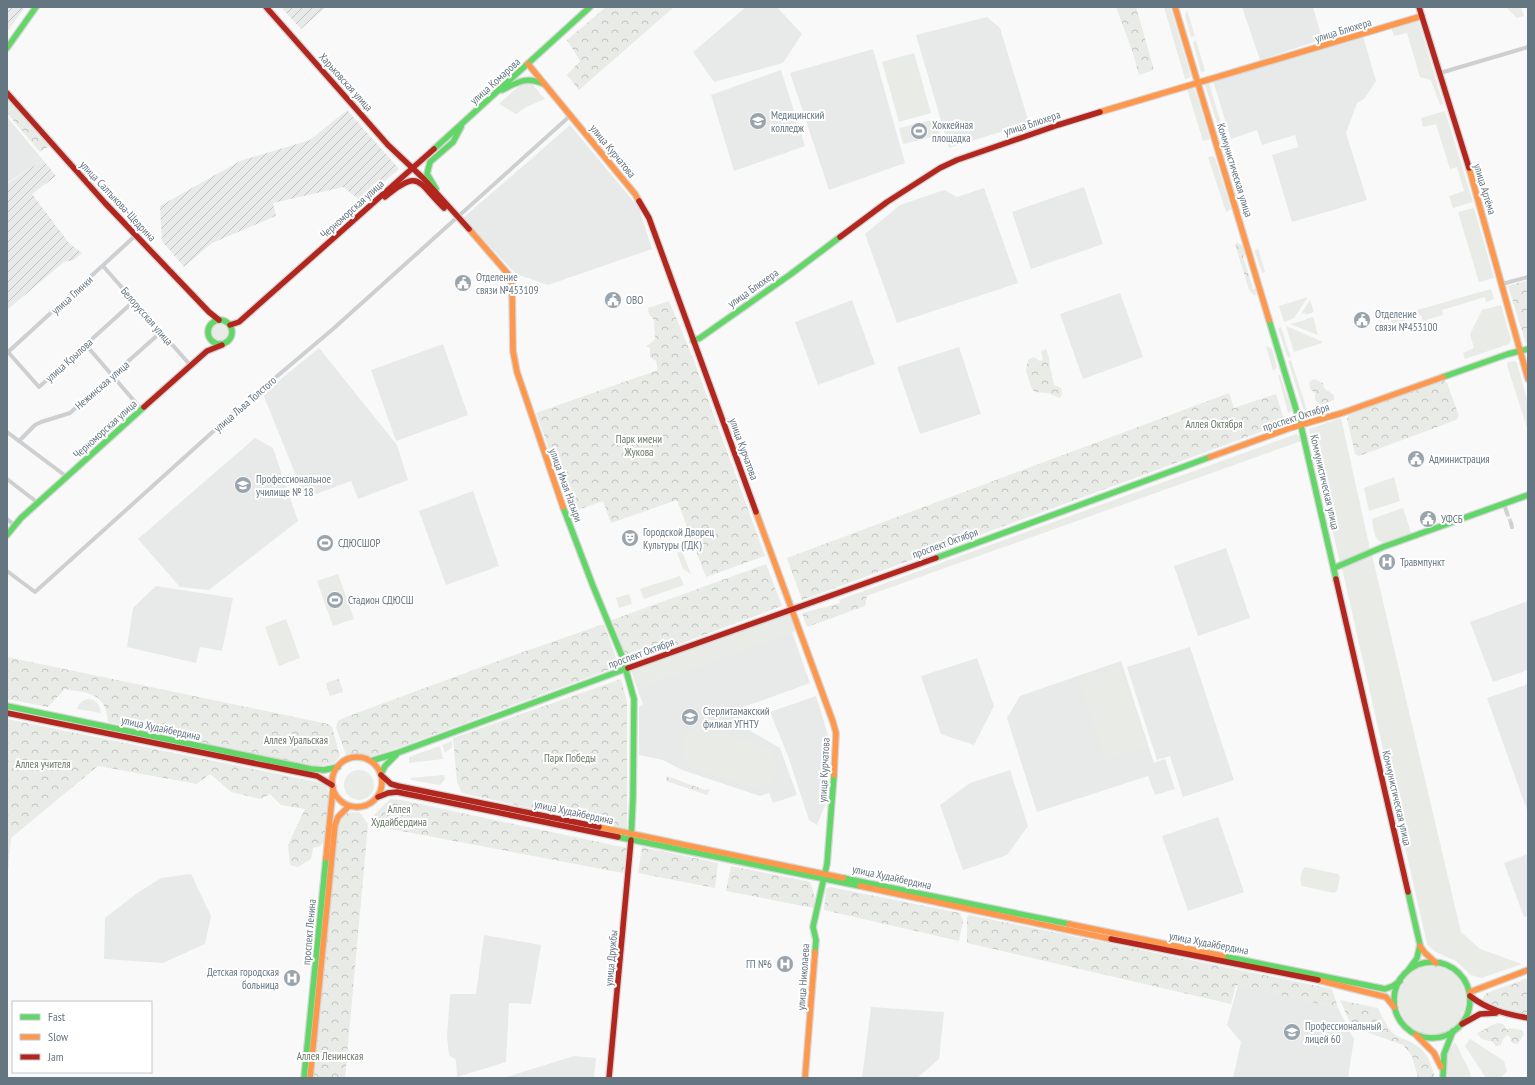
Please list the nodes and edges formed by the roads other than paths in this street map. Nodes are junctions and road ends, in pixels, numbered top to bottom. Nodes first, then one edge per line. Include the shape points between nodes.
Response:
1 (36, 7) edge
2 (266, 7) edge
3 (590, 7) edge
4 (1175, 7) edge
5 (1419, 7) edge
6 (1422, 16) junction
7 (1528, 47) edge
8 (7, 48) edge
9 (528, 64) junction
10 (1440, 73) junction
11 (1199, 83) junction
12 (547, 86) junction
13 (7, 93) edge
14 (495, 94) junction
15 (571, 115) junction
16 (462, 124) junction
17 (412, 168) junction
18 (373, 204) junction
19 (452, 212) junction
20 (458, 218) junction
21 (135, 236) junction
22 (103, 266) junction
23 (1528, 277) edge
24 (1502, 284) junction
25 (134, 301) junction
26 (209, 312) junction
27 (219, 320) junction
28 (239, 322) junction
29 (210, 324) junction
30 (230, 325) junction
31 (161, 332) junction
32 (231, 337) junction
33 (209, 338) junction
34 (693, 341) junction
35 (86, 345) junction
36 (222, 345) junction
37 (1528, 349) edge
38 (1520, 351) junction
39 (7, 352) edge
40 (207, 352) junction
41 (191, 366) junction
42 (113, 376) junction
43 (1528, 379) edge
44 (142, 410) junction
45 (1302, 426) junction
46 (7, 432) edge
47 (19, 441) junction
48 (67, 477) junction
49 (7, 478) edge
50 (1528, 495) edge
51 (38, 503) junction
52 (1504, 504) junction
53 (1507, 512) tunnel mouth
54 (7, 519) edge
55 (14, 525) junction
56 (7, 534) edge
57 (1334, 568) junction
58 (7, 571) edge
59 (793, 610) junction
60 (626, 669) junction
61 (7, 706) edge
62 (7, 713) edge
63 (397, 753) junction
64 (371, 761) junction
65 (338, 766) junction
66 (311, 772) junction
67 (381, 775) junction
68 (332, 786) junction
69 (378, 797) junction
70 (349, 806) junction
71 (631, 836) junction
72 (825, 876) junction
73 (1420, 945) junction
74 (1436, 962) junction
75 (1410, 969) junction
76 (1528, 970) edge
77 (1400, 981) junction
78 (1470, 994) junction
79 (1394, 1007) junction
80 (1498, 1012) junction
81 (1528, 1018) edge
82 (1460, 1025) junction
83 (1453, 1031) junction
84 (1416, 1035) junction
85 (1442, 1071) junction
86 (304, 1078) edge
87 (310, 1078) edge
88 (609, 1078) edge
89 (805, 1078) edge
90 (1443, 1078) edge

1 - 8 main road
2 - 17 main road, Харьковская улица via 388,145
3 - 9 main road, улица Комарова
4 - 11 main road, Коммунистическая улица
5 - 6 main road, улица Артёма
6 - 10 main road, улица Артёма
6 - 11 main road, улица Блюхера
7 - 10 street
9 - 12 main road, улица Курчатова
9 - 14 main road, улица Комарова
10 - 24 main road, улица Артёма
11 - 34 main road, улица Блюхера via 1058,125 940,168 887,202
11 - 45 main road, Коммунистическая улица
12 - 14 main road via 526,79
12 - 15 main road, улица Курчатова
13 - 21 main road, улица Салтыкова-Щедрина
14 - 16 main road, улица Комарова
15 - 20 street, улица Льва Толстого
15 - 34 main road, улица Курчатова via 643,205
16 - 17 main road, улица Комарова
16 - 19 main road via 454,142 430,162 427,174
17 - 18 main road, Черноморская улица
17 - 19 main road, улица Имая Насыри
18 - 19 main road via 404,182 413,180 423,185 443,207
18 - 28 main road, Черноморская улица
19 - 20 main road, улица Имая Насыри
20 - 58 street, улица Льва Толстого via 237,410 35,592
20 - 60 main road, улица Имая Насыри via 508,274 513,298 513,351 517,372 555,485
21 - 22 street, улица Глинки
21 - 26 main road, улица Салтыкова-Щедрина
22 - 25 street, Белорусская улица
22 - 39 street, улица Глинки
23 - 24 street
24 - 38 main road, улица Артёма
25 - 31 street, Белорусская улица
25 - 35 street, улица Крылова
26 - 27 main road, улица Салтыкова-Щедрина
26 - 29 main road
27 - 29 main road
27 - 30 main road
28 - 30 main road, Черноморская улица
28 - 32 main road
29 - 33 main road via 207,331
30 - 32 main road
31 - 41 street, Белорусская улица
31 - 42 street, Нежинская улица
32 - 36 main road
33 - 36 main road via 214,344
33 - 40 main road
34 - 59 main road, улица Курчатова
35 - 39 street, улица Крылова via 39,387
35 - 42 street
36 - 40 main road, Черноморская улица
37 - 38 main road, проспект Октября
38 - 43 main road, улица Артёма
38 - 45 main road, проспект Октября
40 - 41 main road, Черноморская улица
41 - 44 main road, Черноморская улица
42 - 44 street
42 - 47 street, Нежинская улица via 70,413 40,422
44 - 48 main road, Черноморская улица
45 - 57 main road, Коммунистическая улица
45 - 59 main road, проспект Октября via 1176,469
46 - 47 street
47 - 48 street
48 - 51 main road, Черноморская улица
49 - 51 street
50 - 52 main road
51 - 55 main road, Черноморская улица
52 - 53 street
52 - 57 main road
54 - 55 street
55 - 56 main road, Черноморская улица
57 - 73 main road, Коммунистическая улица
59 - 60 main road, проспект Октября
59 - 72 main road, улица Курчатова via 836,733
60 - 63 main road, проспект Октября
60 - 71 main road, улица Имая Насыри via 634,699
61 - 66 main road, улица Худайбердина
62 - 66 main road, улица Худайбердина
63 - 64 main road, проспект Октября
63 - 67 main road
64 - 65 main road via 350,758
64 - 67 main road
65 - 66 main road
65 - 68 main road via 332,778
66 - 68 main road
67 - 69 main road via 381,790
67 - 71 main road, улица Худайбердина via 391,784 398,786
68 - 70 main road via 338,799
68 - 86 main road, проспект Ленина
69 - 70 main road via 364,807
69 - 71 main road, улица Худайбердина via 388,792 397,792
70 - 87 main road, проспект Ленина via 343,810 335,825
71 - 72 main road, улица Худайбердина
71 - 88 main road, улица Дружбы
72 - 77 main road, улица Худайбердина via 1384,989
72 - 79 main road, улица Худайбердина via 1072,931 1333,983 1386,997
72 - 89 main road, улица Николаева via 813,927 816,940
73 - 74 main road, Коммунистическая улица
73 - 75 main road via 1419,954
74 - 75 main road via 1419,964
74 - 78 main road via 1460,974 1466,981
75 - 77 main road
76 - 78 main road
77 - 79 main road via 1395,991
78 - 80 main road via 1481,1005
78 - 82 main road via 1468,1012
79 - 84 main road via 1403,1024
80 - 81 main road
80 - 82 main road via 1480,1014
82 - 83 main road
83 - 84 main road via 1435,1038
83 - 85 main road via 1444,1051
84 - 85 main road via 1434,1053
85 - 90 main road

